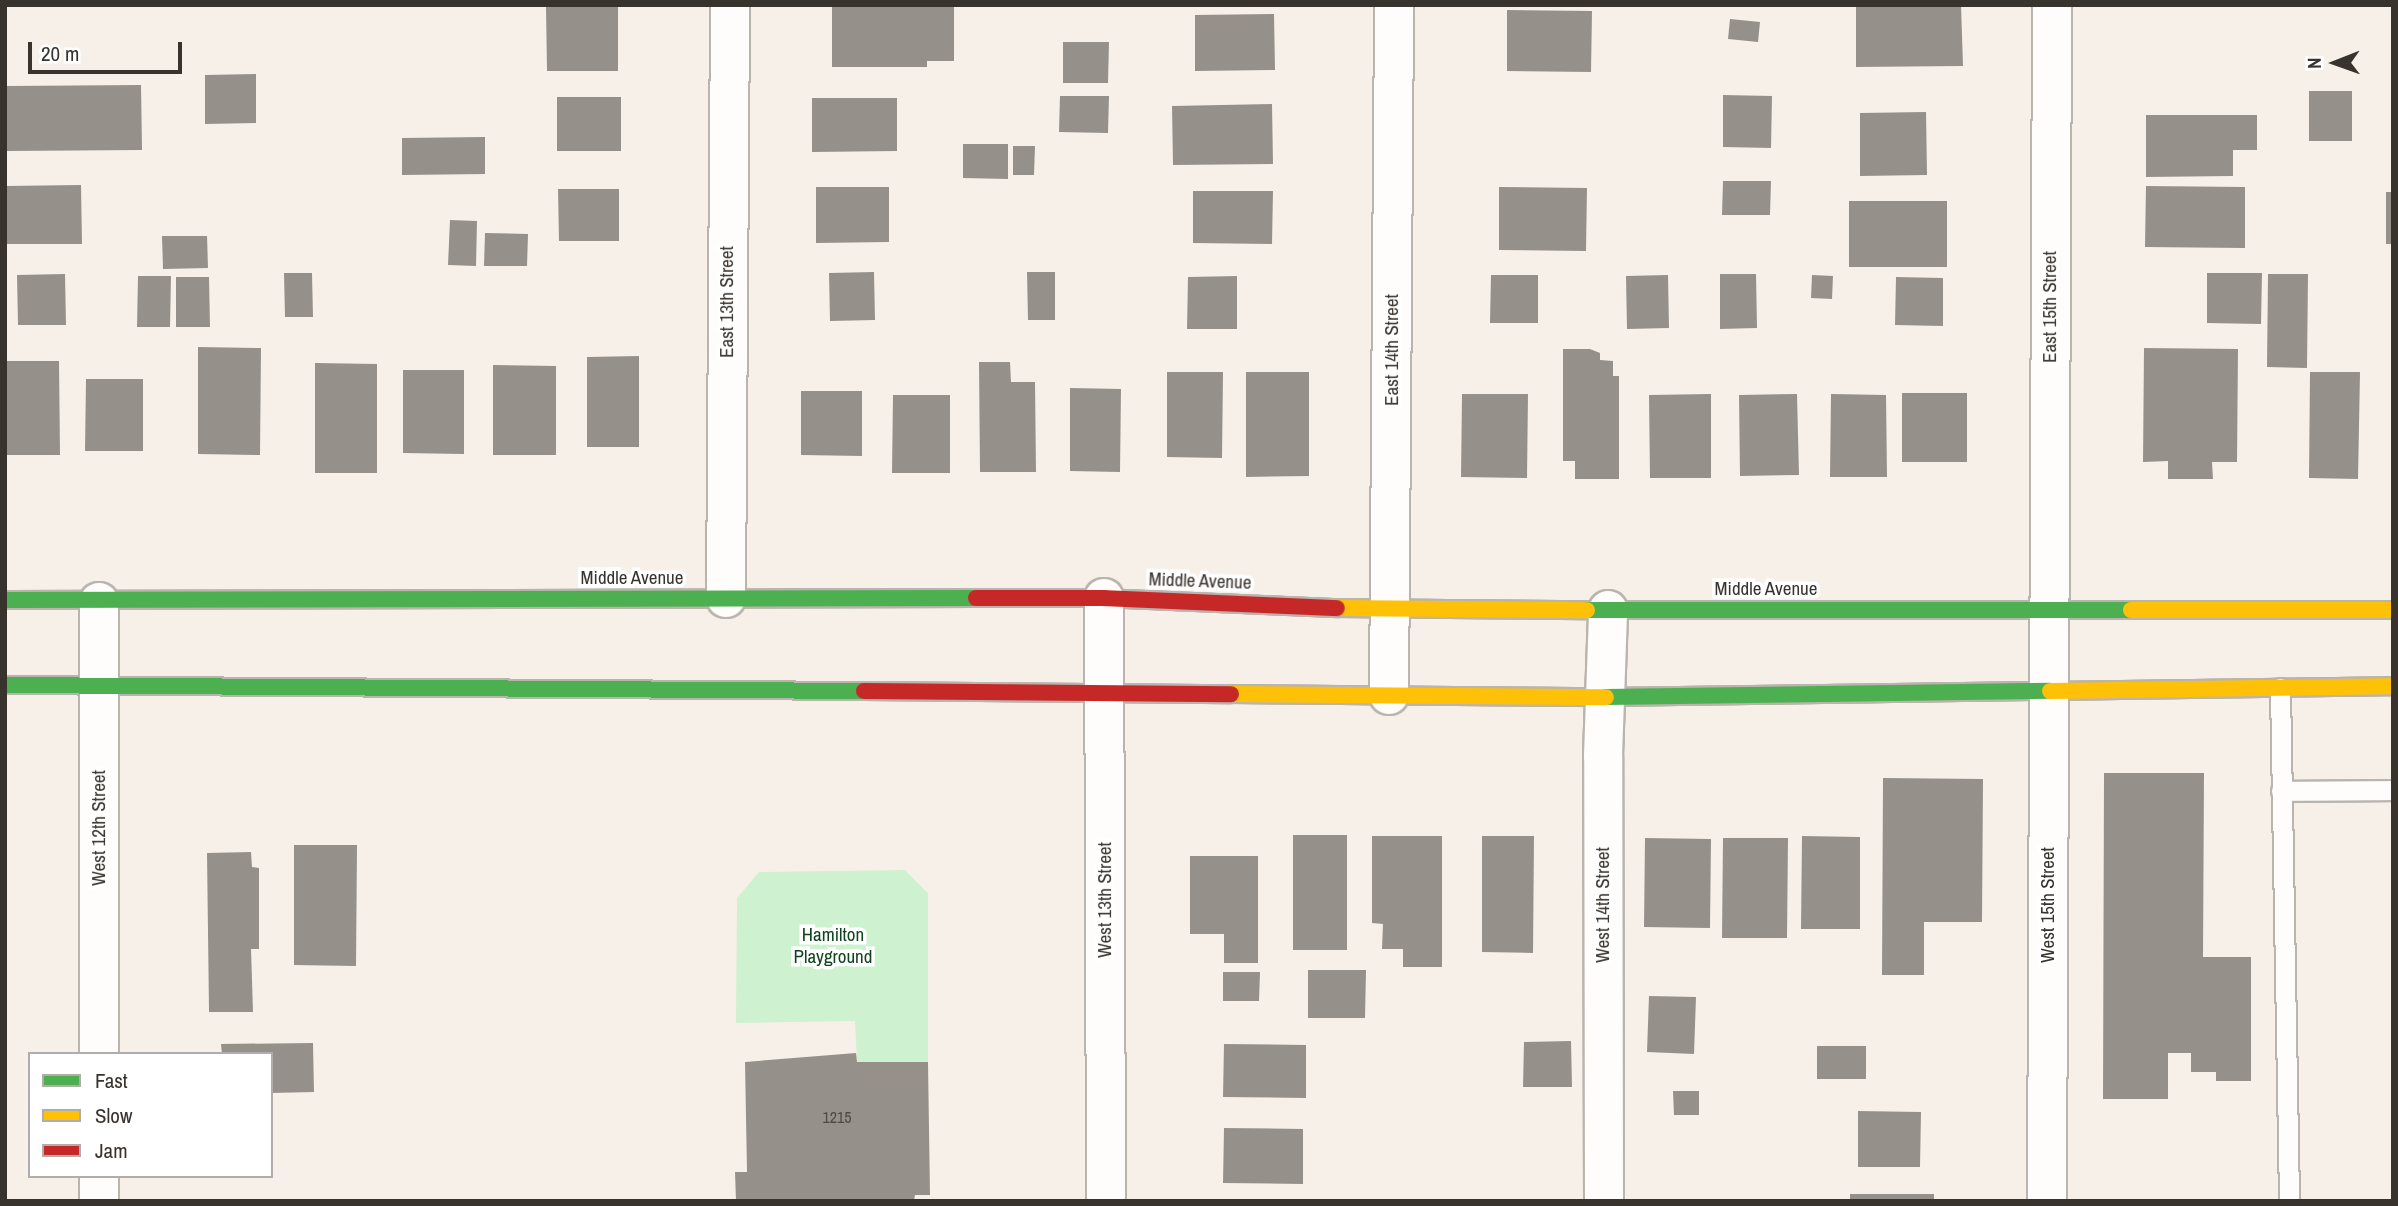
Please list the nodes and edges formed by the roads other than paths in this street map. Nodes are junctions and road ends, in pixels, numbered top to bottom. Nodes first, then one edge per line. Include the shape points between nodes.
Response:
1 (730, 5) edge
2 (1394, 5) edge
3 (2052, 5) edge
4 (726, 598) junction
5 (1104, 598) junction
6 (5, 600) edge
7 (99, 602) junction
8 (1391, 610) junction
9 (1608, 610) junction
10 (2049, 610) junction
11 (2393, 610) edge
12 (5, 685) edge
13 (99, 685) junction
14 (2393, 686) edge
15 (2280, 688) junction
16 (1105, 692) junction
17 (2049, 692) junction
18 (1389, 695) junction
19 (1606, 697) junction
20 (2393, 790) edge
21 (2281, 791) junction
22 (99, 1052) edge
23 (99, 1178) edge
24 (99, 1201) edge
25 (1106, 1201) edge
26 (1604, 1201) edge
27 (2047, 1201) edge
28 (2289, 1201) edge

1 - 4 street, East 13th Street
2 - 8 street, East 14th Street
3 - 10 street, East 15th Street
4 - 5 main road, Middle Avenue
4 - 7 main road, Middle Avenue
5 - 8 main road, Middle Avenue
5 - 16 street, West 13th Street
6 - 7 main road, Middle Avenue
7 - 13 street, West 12th Street
8 - 9 main road, Middle Avenue
8 - 18 street, East 14th Street
9 - 10 main road, Middle Avenue
9 - 19 street, West 14th Street
10 - 11 main road, Middle Avenue
10 - 17 street, West 15th Street
12 - 13 main road
13 - 16 main road
13 - 22 street, West 12th Street
14 - 15 main road
15 - 17 main road
15 - 21 lane
16 - 18 main road
16 - 25 street, West 13th Street
17 - 19 main road
17 - 27 street, West 15th Street
18 - 19 main road
19 - 26 street, West 14th Street
20 - 21 lane
21 - 28 lane
23 - 24 street

